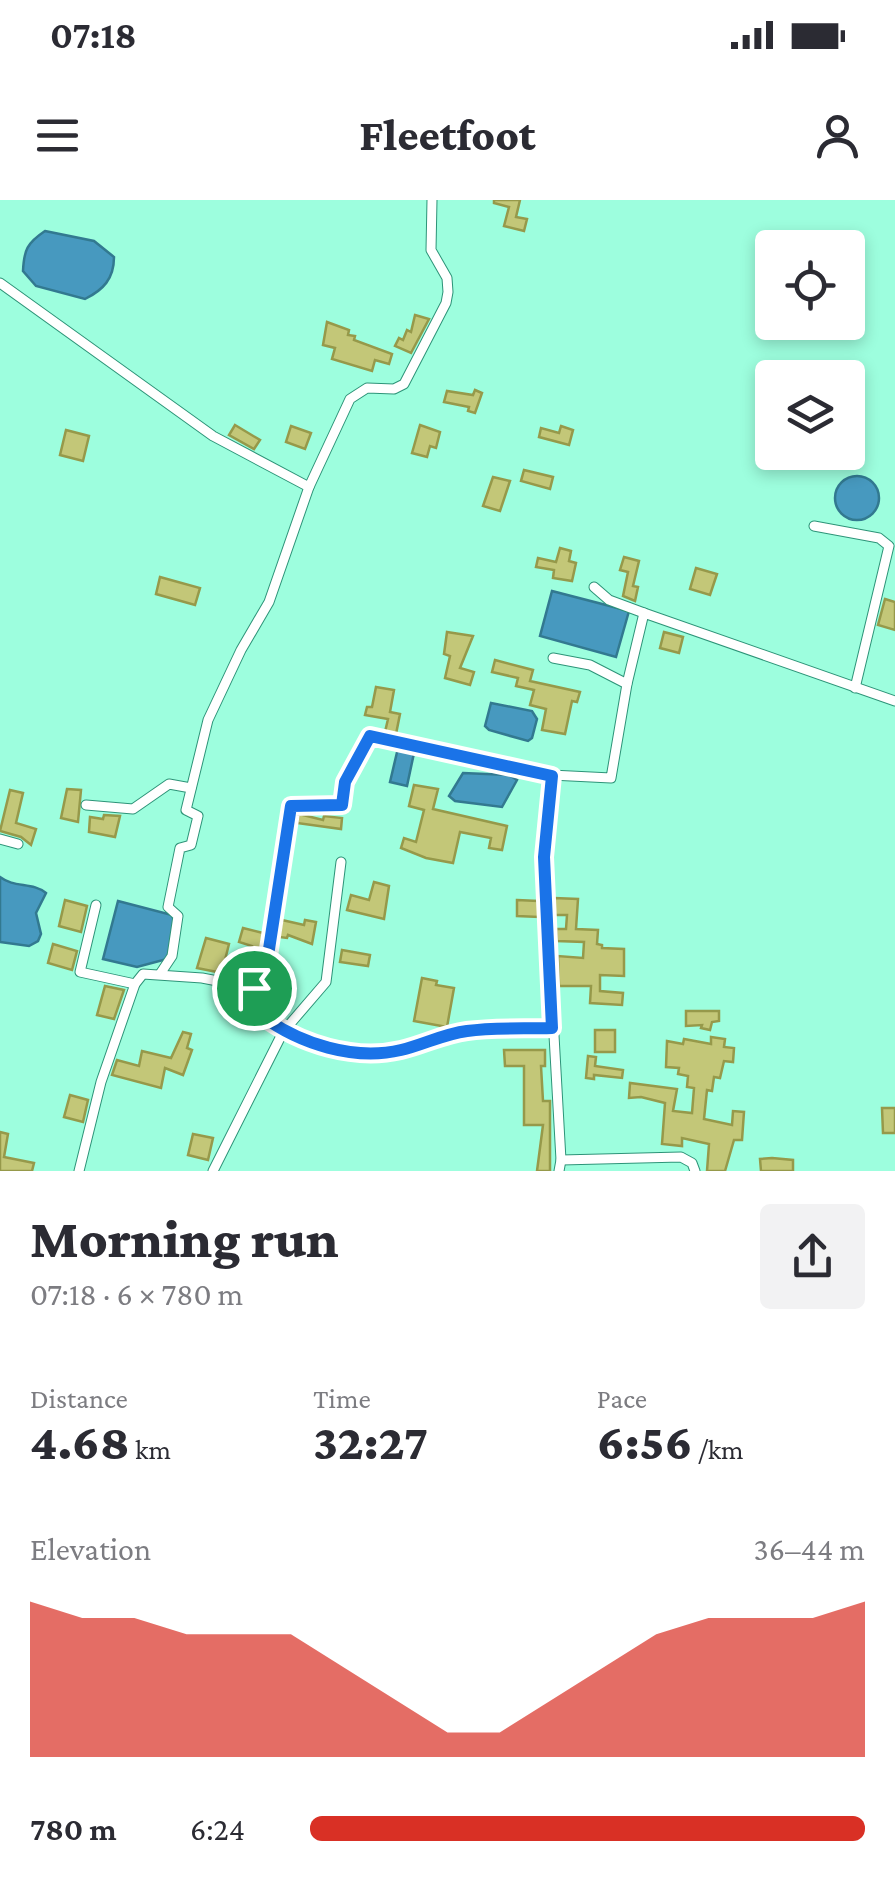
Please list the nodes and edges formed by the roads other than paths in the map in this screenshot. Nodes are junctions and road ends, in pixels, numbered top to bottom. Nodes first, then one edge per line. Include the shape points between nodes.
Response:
1 (432, 200) edge
2 (0, 283) edge
3 (309, 487) junction
4 (814, 526) dead end
5 (594, 587) dead end
6 (644, 614) junction
7 (553, 658) dead end
8 (627, 684) junction
9 (854, 688) junction
10 (895, 701) edge
11 (552, 776) junction
12 (191, 788) junction
13 (86, 804) dead end
14 (0, 838) edge
15 (18, 844) dead end
16 (341, 862) dead end
17 (96, 905) dead end
18 (160, 974) junction
19 (134, 984) junction
20 (254, 988) junction
21 (283, 1032) junction
22 (560, 1165) edge
23 (79, 1171) edge
24 (213, 1171) edge
25 (695, 1171) edge

1 - 3 street via 430,241 447,278 446,303 404,384 367,388 350,399
2 - 3 street via 213,436
3 - 12 street via 269,602 208,720
4 - 9 street via 879,538 889,546
5 - 6 street
6 - 8 street
6 - 9 street
7 - 8 street via 590,665
8 - 11 street via 611,778
9 - 10 street
11 - 20 street via 370,736 345,782 342,805 291,806 265,975
11 - 22 street via 544,857
12 - 13 street via 169,784 133,809
12 - 18 street via 186,810 198,816 191,845 180,848 168,907 178,916 172,956
14 - 15 street
16 - 21 street via 326,982
17 - 19 street via 80,972
18 - 19 street via 143,974
18 - 20 street
19 - 23 street
20 - 21 street via 262,1016
21 - 24 street
22 - 25 street via 681,1157

